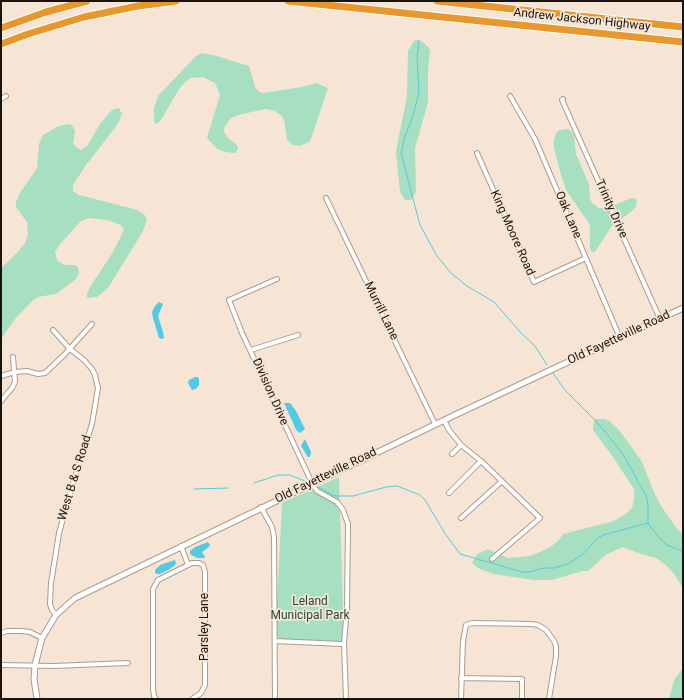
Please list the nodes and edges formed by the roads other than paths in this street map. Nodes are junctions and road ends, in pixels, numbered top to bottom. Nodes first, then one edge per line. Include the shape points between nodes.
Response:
1 (88, 1) edge
2 (176, 1) edge
3 (288, 1) edge
4 (438, 1) edge
5 (683, 27) edge
6 (1, 28) edge
7 (683, 42) edge
8 (1, 44) edge
9 (6, 96) dead end
10 (510, 96) dead end
11 (563, 99) dead end
12 (1, 100) edge
13 (476, 152) dead end
14 (326, 198) dead end
15 (586, 258) junction
16 (277, 279) dead end
17 (683, 308) edge
18 (660, 319) junction
19 (92, 324) dead end
20 (53, 330) dead end
21 (298, 335) dead end
22 (620, 338) junction
23 (70, 349) junction
24 (251, 350) junction
25 (13, 358) dead end
26 (15, 372) junction
27 (1, 376) edge
28 (1, 401) edge
29 (444, 420) junction
30 (435, 424) junction
31 (461, 445) junction
32 (452, 454) dead end
33 (482, 461) junction
34 (502, 481) junction
35 (312, 483) junction
36 (449, 493) dead end
37 (262, 507) junction
38 (461, 518) dead end
39 (181, 546) junction
40 (492, 559) dead end
41 (188, 565) junction
42 (56, 615) junction
43 (1, 633) edge
44 (42, 638) junction
45 (275, 642) junction
46 (344, 643) junction
47 (128, 663) dead end
48 (1, 665) edge
49 (35, 665) junction
50 (461, 678) junction
51 (37, 699) edge
52 (156, 699) edge
53 (192, 699) edge
54 (275, 699) edge
55 (346, 699) edge
56 (461, 699) edge
57 (522, 699) edge
58 (549, 699) edge

1 - 6 highway via 39,14
2 - 8 highway via 84,17
3 - 7 highway, Andrew Jackson Highway
4 - 5 highway, Andrew Jackson Highway
9 - 12 street
10 - 15 street, Oak Lane via 535,139
11 - 18 street, Trinity Drive
13 - 15 street, King Moore Road via 534,282
14 - 30 street, Murrill Lane
15 - 22 street, Oak Lane
16 - 24 street, Division Drive via 229,300
17 - 18 street, Old Fayetteville Road
18 - 22 street, Old Fayetteville Road
19 - 23 street
20 - 23 street, West B & S Road
21 - 24 street
22 - 29 street, Old Fayetteville Road
23 - 26 street via 45,373
23 - 42 street, West B & S Road via 92,369 98,388 92,424 59,533 50,604
24 - 35 street, Division Drive
25 - 26 street
26 - 27 street
26 - 28 street via 14,386
29 - 30 street, Old Fayetteville Road
29 - 31 street
30 - 35 street, Old Fayetteville Road
31 - 32 street
31 - 33 street
33 - 34 street
33 - 36 street
34 - 38 street
34 - 40 street via 540,518
35 - 37 street, Old Fayetteville Road
35 - 46 street via 316,491 337,502 348,524
37 - 39 street, Old Fayetteville Road
37 - 45 street via 274,536
39 - 41 street
39 - 42 street, Old Fayetteville Road via 79,596
41 - 52 street via 158,580 153,588 153,689
41 - 53 street, Parsley Lane via 201,564 205,568 205,685 201,693
42 - 44 street, Old Fayetteville Road
43 - 44 street via 21,630
44 - 49 street, Old Fayetteville Road
45 - 46 street
45 - 54 street
46 - 55 street
47 - 49 street
48 - 49 street
49 - 51 street, Old Fayetteville Road
50 - 56 street
50 - 57 street via 522,679
50 - 58 street via 462,641 466,625 538,625 546,630 556,646 555,669

